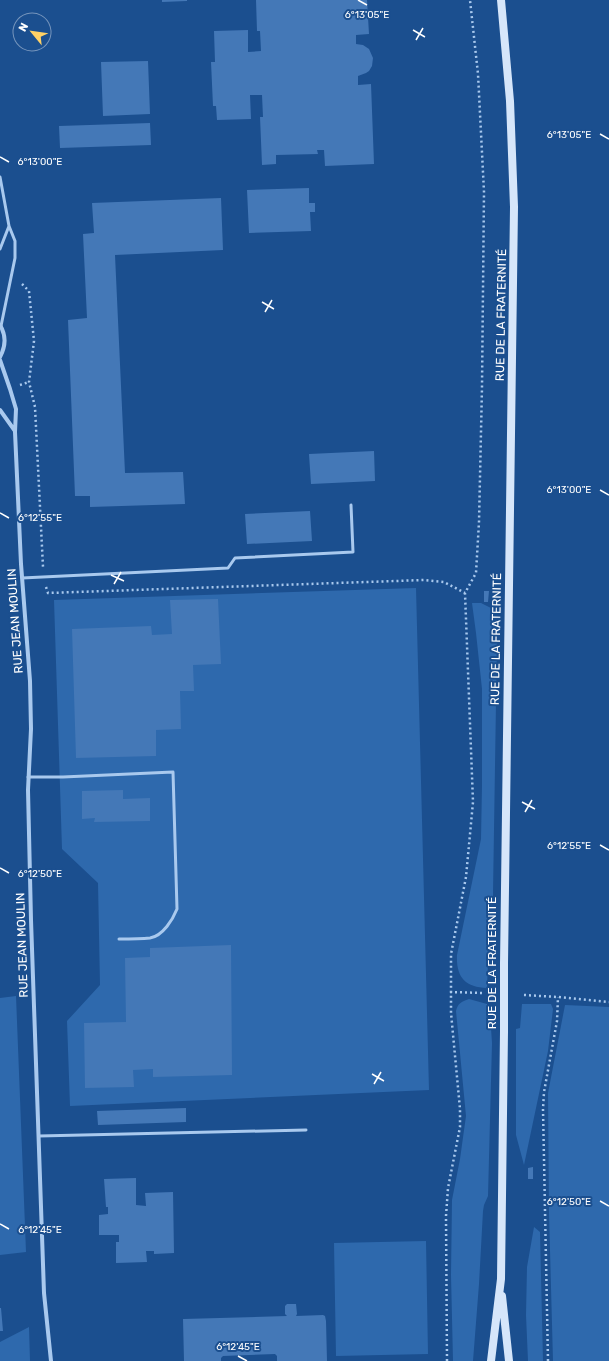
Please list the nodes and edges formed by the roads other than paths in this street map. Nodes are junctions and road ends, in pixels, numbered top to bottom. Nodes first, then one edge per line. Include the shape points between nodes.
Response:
1 (501, 0) edge
2 (0, 177) edge
3 (9, 226) junction
4 (0, 249) edge
5 (1, 325) edge
6 (0, 357) edge
7 (0, 360) edge
8 (0, 410) edge
9 (15, 432) junction
10 (351, 505) dead end
11 (22, 578) junction
12 (28, 777) junction
13 (119, 939) dead end
14 (306, 1130) dead end
15 (39, 1136) junction
16 (501, 1279) junction
17 (51, 1361) edge
18 (491, 1361) edge
19 (509, 1361) edge

1 - 16 main road, RUE DE LA FRATERNITÉ, bridge via 510,101 514,207
2 - 3 lane
3 - 4 lane
3 - 5 lane via 15,241 15,258
5 - 6 street via 5,337
7 - 9 street, RUE JEAN MOULIN via 16,409
8 - 9 street
9 - 11 street, RUE JEAN MOULIN
10 - 11 lane via 353,552 235,558 228,568
11 - 12 street, RUE JEAN MOULIN via 30,681
12 - 13 lane via 173,772 177,909 169,924 152,938
12 - 15 street, RUE JEAN MOULIN
14 - 15 lane
15 - 17 street, RUE JEAN MOULIN via 44,1292
16 - 18 main road
16 - 19 main road

